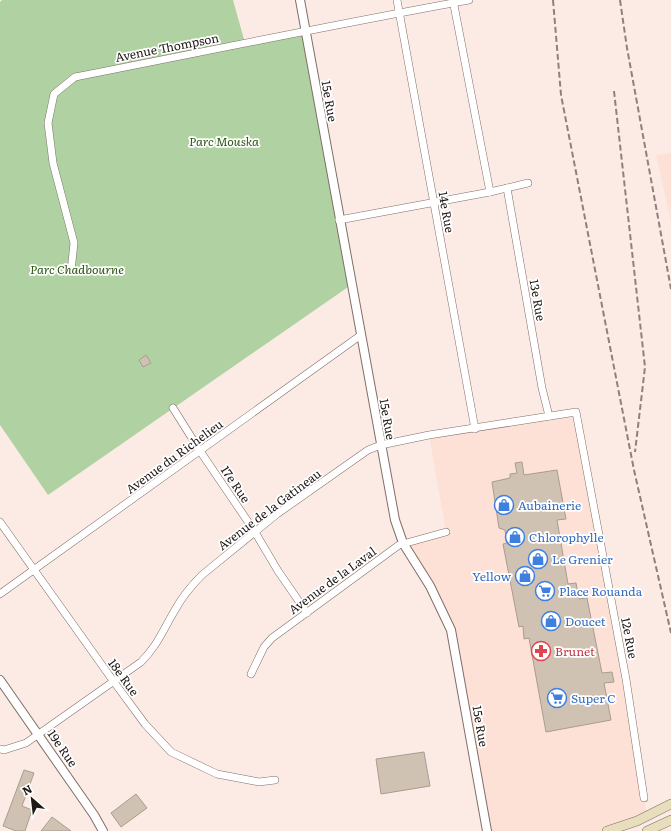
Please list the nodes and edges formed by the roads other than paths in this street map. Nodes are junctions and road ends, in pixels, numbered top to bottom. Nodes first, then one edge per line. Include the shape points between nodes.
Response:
1 (300, 0) edge
2 (397, 0) edge
3 (469, 0) edge
4 (453, 1) edge
5 (400, 13) junction
6 (305, 30) junction
7 (528, 183) dead end
8 (506, 188) junction
9 (490, 192) junction
10 (434, 202) junction
11 (339, 220) junction
12 (71, 271) dead end
13 (361, 335) junction
14 (173, 408) dead end
15 (576, 412) joint
16 (549, 416) junction
17 (475, 429) junction
18 (381, 444) junction
19 (200, 451) junction
20 (0, 522) edge
21 (255, 532) junction
22 (446, 532) dead end
23 (403, 544) junction
24 (34, 570) junction
25 (0, 594) edge
26 (307, 613) junction
27 (251, 674) dead end
28 (0, 680) edge
29 (114, 682) junction
30 (39, 734) junction
31 (0, 749) edge
32 (275, 780) dead end
33 (644, 798) dead end
34 (671, 804) edge
35 (671, 820) edge
36 (103, 831) edge
37 (487, 831) edge
38 (607, 831) edge
39 (647, 831) edge

1 - 6 street, 15e Rue
2 - 5 street, 14e Rue
3 - 4 street, Avenue Thompson
4 - 5 street, Avenue Thompson
4 - 9 street
5 - 6 street, Avenue Thompson
5 - 10 street, 14e Rue
6 - 11 street, 15e Rue
6 - 12 street, Avenue Thompson via 261,41 75,76 54,94 48,123 53,163 74,243
7 - 8 street
8 - 9 street
8 - 16 street, 13e Rue
9 - 10 street
10 - 11 street
10 - 17 street, 14e Rue
11 - 13 street, 15e Rue
13 - 18 street, 15e Rue
13 - 19 street, Avenue du Richelieu
14 - 19 street, 17e Rue
15 - 16 street, Avenue de la Gatineau
15 - 33 street, 12e Rue via 626,679
16 - 17 street, Avenue de la Gatineau
17 - 18 street, Avenue de la Gatineau
18 - 21 street, Avenue de la Gatineau via 368,450
18 - 23 street, 15e Rue via 394,520
19 - 21 street, 17e Rue
19 - 24 street, Avenue du Richelieu
20 - 24 street, 18e Rue
21 - 26 street, 17e Rue
21 - 29 street, Avenue de la Gatineau via 191,586 154,648 141,662
22 - 23 street, Avenue de la Laval
23 - 26 street, Avenue de la Laval
23 - 37 street, 15e Rue via 430,586 451,630
24 - 25 street, Avenue du Richelieu
24 - 29 street, 18e Rue
26 - 27 street, Avenue de la Laval via 272,638
28 - 30 street, 19e Rue
29 - 30 street, Avenue de la Gatineau
29 - 32 street, 18e Rue via 145,724 171,752 217,774 259,782
30 - 31 street, Avenue de la Gatineau via 26,743
30 - 36 street, 19e Rue
34 - 38 main road via 637,821
35 - 39 main road

